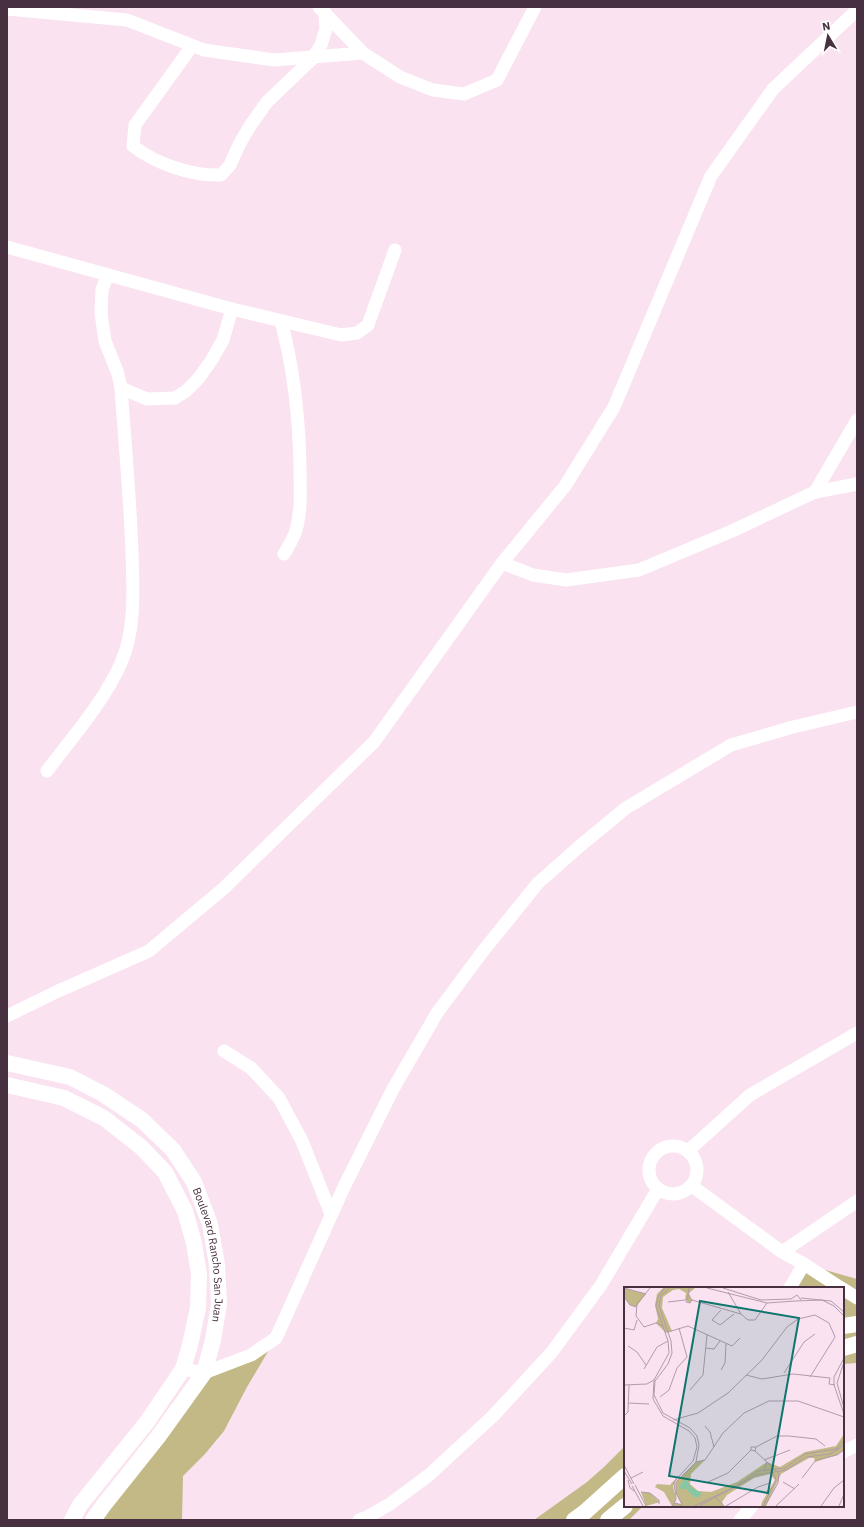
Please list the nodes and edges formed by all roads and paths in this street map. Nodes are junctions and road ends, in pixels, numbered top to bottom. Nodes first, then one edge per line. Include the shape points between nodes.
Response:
1 (535, 7) edge
2 (7, 9) edge
3 (322, 10) edge
4 (857, 10) edge
5 (192, 46) junction
6 (363, 54) junction
7 (313, 58) junction
8 (7, 247) edge
9 (395, 250) dead end
10 (108, 276) junction
11 (232, 309) junction
12 (281, 322) junction
13 (121, 388) junction
14 (857, 420) edge
15 (857, 484) edge
16 (815, 492) junction
17 (284, 554) dead end
18 (502, 563) junction
19 (857, 712) edge
20 (47, 771) dead end
21 (7, 1016) edge
22 (857, 1033) edge
23 (224, 1051) dead end
24 (7, 1063) edge
25 (7, 1085) edge
26 (688, 1151) junction
27 (692, 1186) junction
28 (658, 1189) junction
29 (857, 1201) edge
30 (331, 1214) junction
31 (782, 1252) junction
32 (804, 1264) junction
33 (791, 1287) edge
34 (839, 1287) edge
35 (844, 1290) edge
36 (857, 1298) edge
37 (857, 1324) edge
38 (844, 1326) edge
39 (857, 1344) edge
40 (844, 1348) edge
41 (183, 1368) junction
42 (204, 1373) junction
43 (857, 1445) edge
44 (844, 1452) edge
45 (624, 1477) edge
46 (624, 1507) edge
47 (751, 1507) edge
48 (72, 1520) edge
49 (93, 1520) edge
50 (359, 1520) edge
51 (574, 1520) edge
52 (608, 1520) edge
53 (740, 1520) edge

1 - 6 street via 497,80 464,94 433,90 414,83
2 - 5 street via 127,20
3 - 6 street
3 - 7 street via 326,29
4 - 18 street via 773,89 711,176 614,407 564,486
5 - 7 street via 274,60
5 - 7 street via 135,125 133,146 156,161 209,176 221,175 230,165 240,143 267,102
6 - 7 street
8 - 10 street
9 - 12 street via 368,325 357,333 341,335
10 - 11 street
10 - 13 street via 102,290 104,341
11 - 12 street
11 - 13 street via 223,340 198,379 186,391 175,398 147,399
12 - 17 street via 289,350 296,397 300,492 296,531
13 - 20 street via 130,503 131,622 121,663 106,691
14 - 16 street
15 - 16 street
16 - 18 street via 732,531 639,570 566,580 533,575
18 - 21 street via 374,742 224,888 149,951
19 - 30 street via 731,744 626,808 538,883 437,1013 393,1089
22 - 26 street via 750,1095
23 - 30 street via 251,1068 279,1098 302,1141
24 - 42 street, Boulevard Rancho San Juan via 70,1077 103,1094 142,1120 173,1150 194,1182 210,1224 217,1265 219,1304
25 - 41 street, Boulevard Rancho San Juan via 64,1098 104,1118 141,1147 165,1172 185,1211 199,1274 198,1308
26 - 27 street via 696,1161 697,1174
26 - 28 street via 674,1146 659,1150 650,1162 649,1176
27 - 28 street via 676,1194
27 - 31 street
28 - 50 street via 600,1285 552,1352 493,1416 429,1475 390,1504
29 - 31 street
30 - 42 street via 276,1338 251,1355
31 - 32 street
32 - 33 street
32 - 34 street
35 - 36 street
37 - 38 street
39 - 40 street
41 - 42 street
41 - 48 street, Boulevard Rancho San Juan via 146,1422 80,1505
42 - 49 street, Boulevard Rancho San Juan
43 - 44 street
45 - 51 street
46 - 52 street
47 - 53 street

